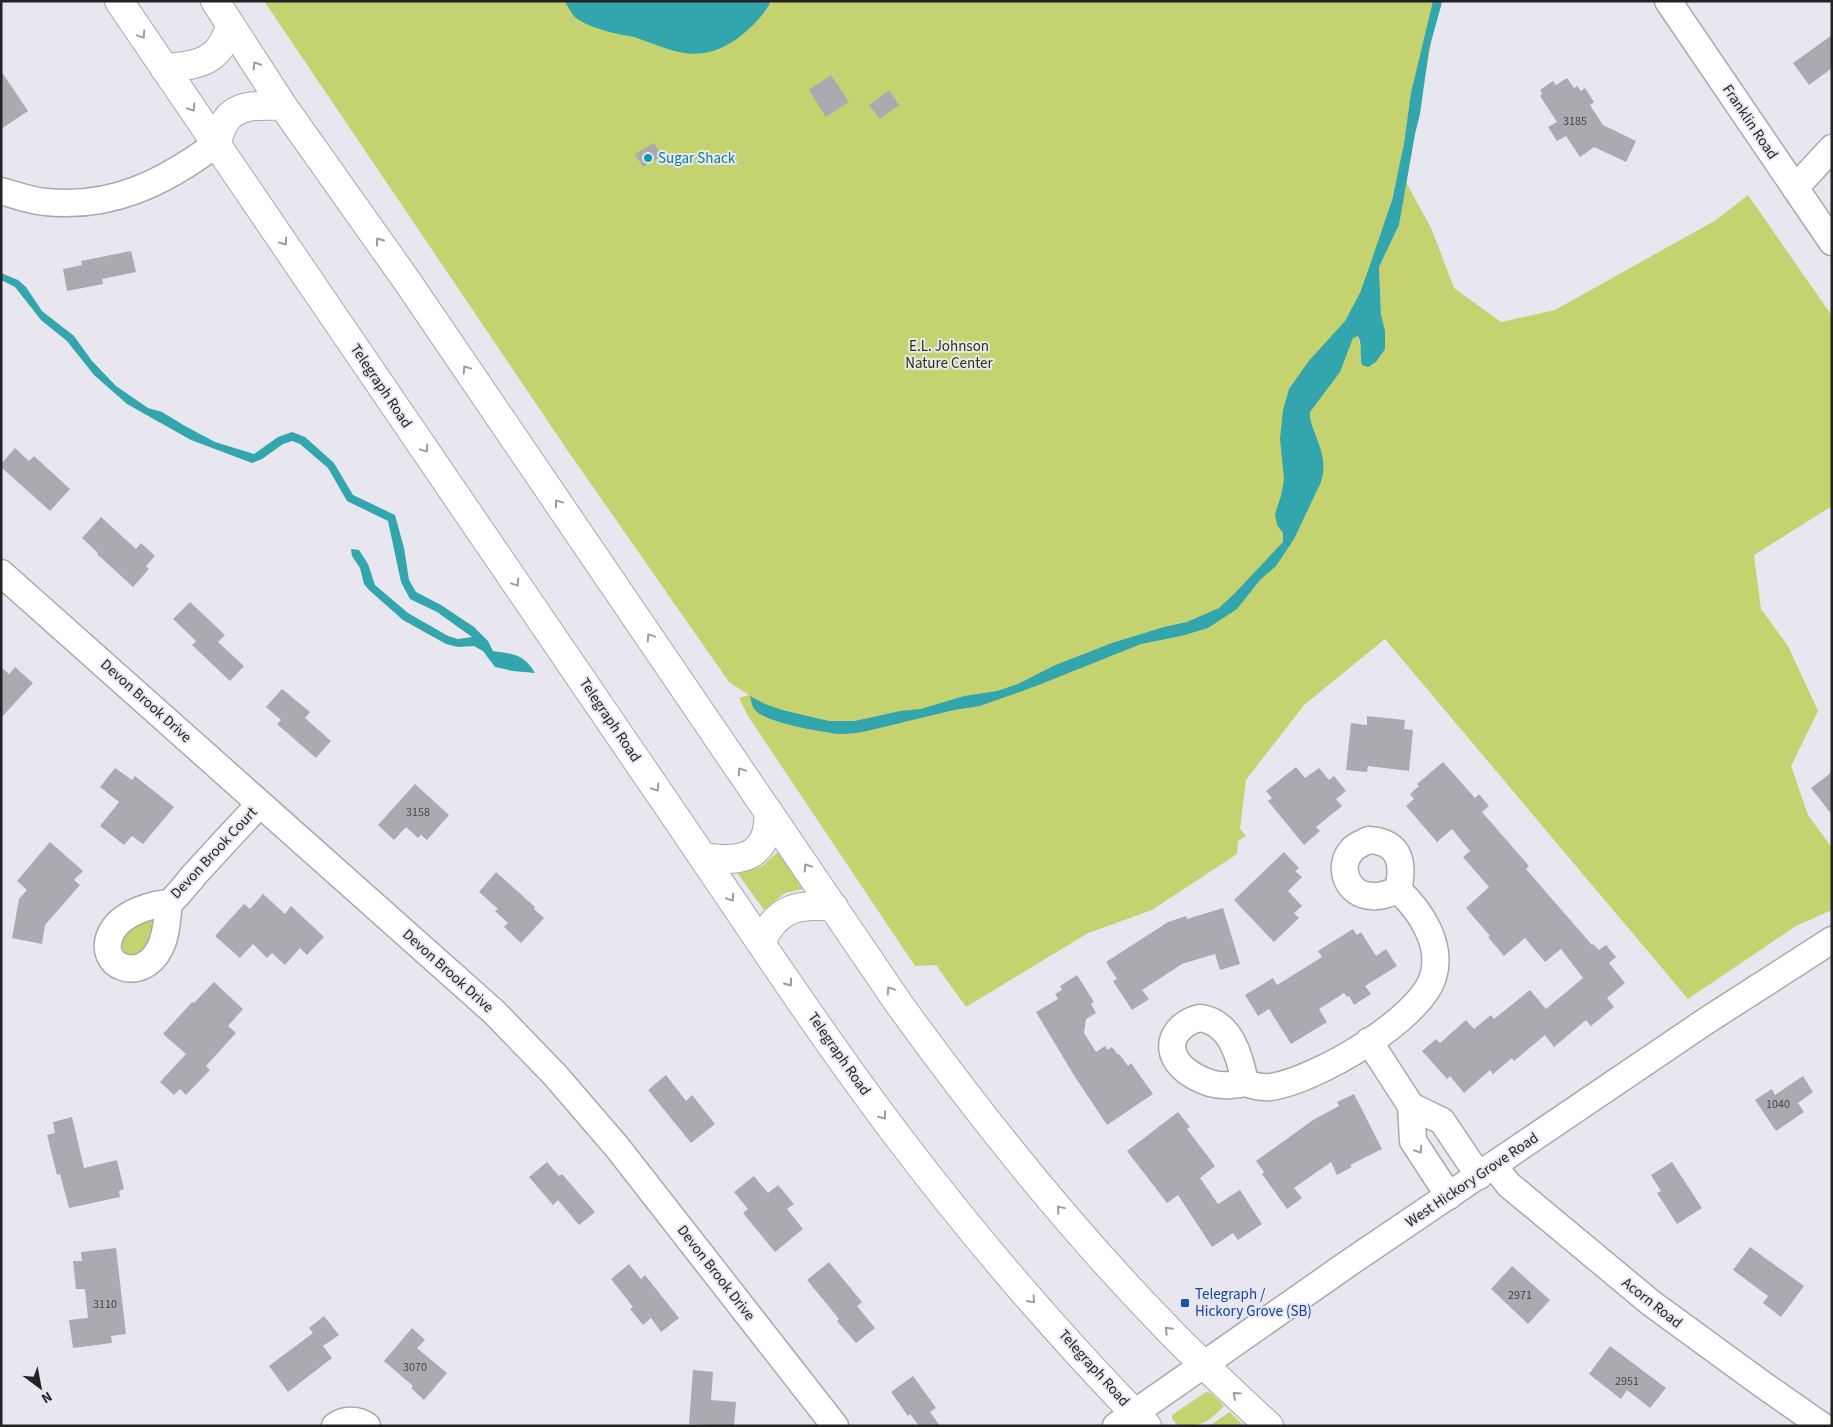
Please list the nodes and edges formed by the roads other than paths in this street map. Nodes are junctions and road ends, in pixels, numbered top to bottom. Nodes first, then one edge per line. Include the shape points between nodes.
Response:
1 (119, 1) edge
2 (214, 1) edge
3 (1668, 1) edge
4 (230, 25) junction
5 (164, 68) junction
6 (283, 106) junction
7 (216, 144) junction
8 (1832, 148) edge
9 (1795, 188) junction
10 (1, 191) edge
11 (1832, 242) edge
12 (1, 573) edge
13 (260, 804) junction
14 (769, 812) junction
15 (704, 858) junction
16 (1398, 890) dead end
17 (169, 903) dead end
18 (834, 907) junction
19 (1832, 940) edge
20 (762, 942) junction
21 (1369, 1042) junction
22 (1245, 1083) dead end
23 (1411, 1106) junction
24 (1486, 1171) junction
25 (1449, 1196) junction
26 (1203, 1364) junction
27 (1132, 1421) edge
28 (335, 1426) edge
29 (367, 1426) edge
30 (835, 1426) edge
31 (1269, 1426) edge
32 (1822, 1426) edge

1 -> 5 highway, Telegraph Road
2 - 4 highway
3 - 9 street, Franklin Road
4 - 5 highway via 215,54 204,62
6 -> 4 highway
5 -> 7 highway, Telegraph Road
6 - 7 highway via 242,108 225,121
14 -> 6 highway via 407,281
7 - 10 street via 165,178 108,199 45,202
7 -> 15 highway, Telegraph Road
8 - 9 street
9 - 11 street, Franklin Road
12 - 13 street, Devon Brook Drive
13 - 17 street, Devon Brook Court
13 - 30 street, Devon Brook Drive via 494,1012 549,1069 617,1147
14 - 15 highway via 765,838 749,855 729,860
18 -> 14 highway
15 -> 20 highway, Telegraph Road
16 - 21 street via 1422,918 1435,953 1435,970 1430,986 1414,1007
18 - 20 highway via 803,905 789,910 777,918
26 -> 18 highway via 1161,1323 1012,1152 918,1030
19 - 24 street, West Hickory Grove Road
20 -> 27 highway, Telegraph Road via 875,1105 953,1206
21 - 22 street via 1299,1079 1272,1086 1258,1087
21 - 23 street
23 - 24 street, Acorn Road via 1442,1121
23 -> 25 street via 1413,1140
24 - 25 street, West Hickory Grove Road
24 - 32 street, Acorn Road via 1509,1185 1651,1303
25 - 26 street, West Hickory Grove Road
26 - 27 street, West Hickory Grove Road
31 -> 26 highway
28 - 29 street via 352,1420

